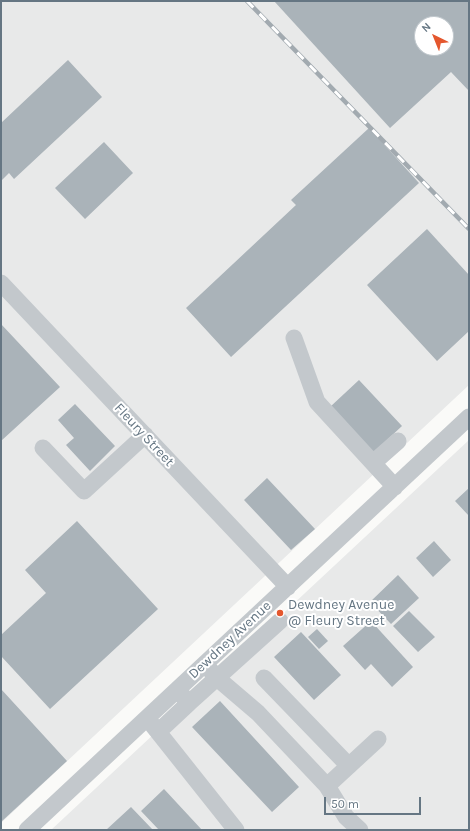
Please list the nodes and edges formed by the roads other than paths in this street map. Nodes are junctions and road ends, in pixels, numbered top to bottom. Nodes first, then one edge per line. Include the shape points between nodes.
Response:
1 (1, 283) edge
2 (294, 338) dead end
3 (469, 417) edge
4 (145, 435) junction
5 (398, 441) dead end
6 (43, 448) dead end
7 (373, 463) junction
8 (395, 487) junction
9 (288, 586) junction
10 (280, 621) dead end
11 (204, 664) junction
12 (217, 678) junction
13 (264, 678) dead end
14 (177, 690) junction
15 (189, 703) junction
16 (147, 718) junction
17 (158, 732) junction
18 (378, 739) dead end
19 (349, 766) junction
20 (327, 786) junction
21 (27, 830) edge
22 (236, 830) edge
23 (360, 830) edge

1 - 4 street, Fleury Street
2 - 7 street via 317,402
3 - 8 street, Dewdney Avenue
4 - 6 street via 84,492
4 - 9 street, Fleury Street
5 - 7 street
7 - 8 street
8 - 9 street, Dewdney Avenue
9 - 11 street, Dewdney Avenue
10 - 12 street
11 - 12 street
11 - 14 street, Dewdney Avenue
12 - 15 street
12 - 20 street via 258,713
13 - 19 street
14 - 15 street
14 - 16 street, Dewdney Avenue
15 - 17 street
16 - 17 street
16 - 21 street, Dewdney Avenue
17 - 22 street
18 - 19 street
19 - 20 street
20 - 23 street via 346,817

